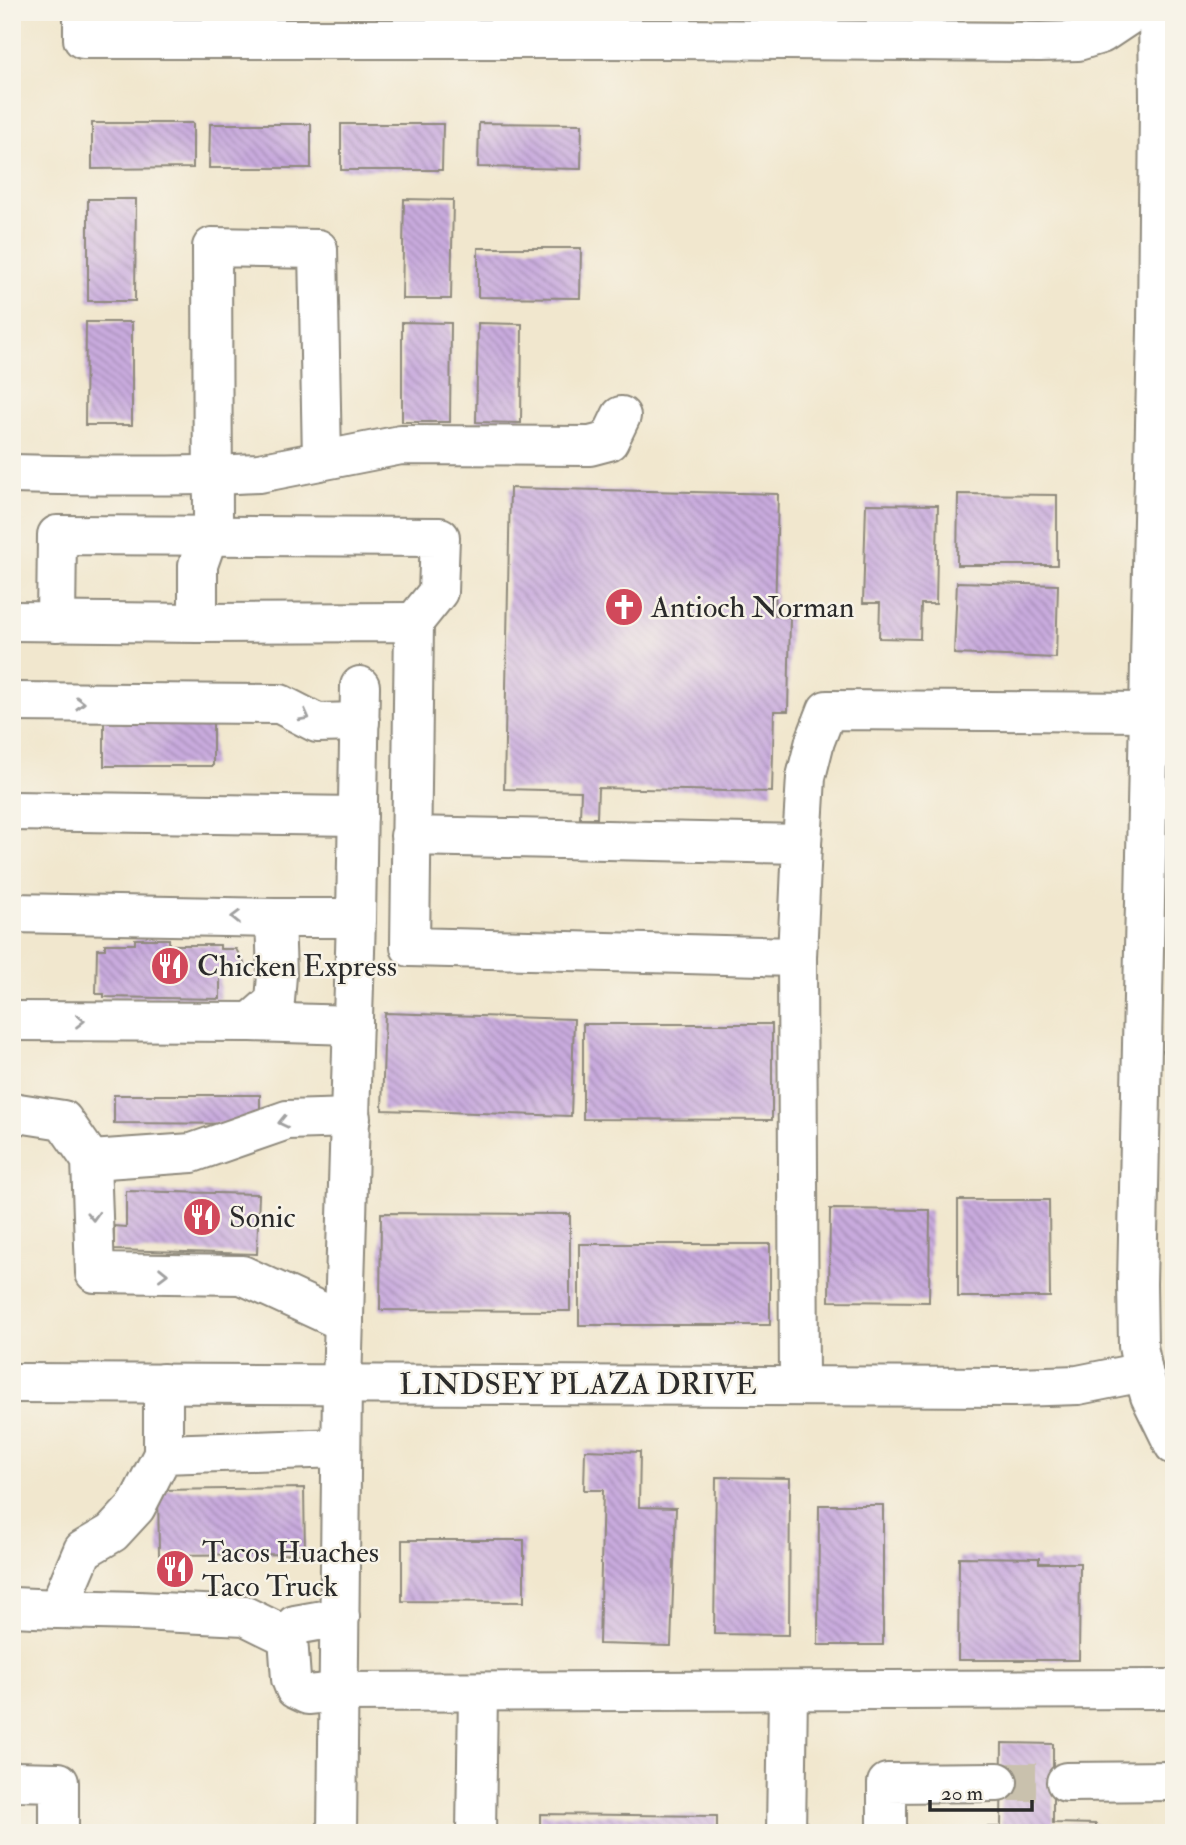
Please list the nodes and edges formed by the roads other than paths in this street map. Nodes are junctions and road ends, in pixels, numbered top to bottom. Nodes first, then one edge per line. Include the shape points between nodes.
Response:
1 (83, 12) edge
2 (1134, 12) edge
3 (1158, 12) edge
4 (1166, 329) edge
5 (621, 416) dead end
6 (322, 460) junction
7 (12, 474) edge
8 (214, 474) junction
9 (208, 536) junction
10 (12, 621) edge
11 (56, 622) junction
12 (414, 622) junction
13 (198, 623) junction
14 (12, 702) edge
15 (1162, 713) edge
16 (12, 811) edge
17 (358, 816) junction
18 (410, 836) junction
19 (802, 844) junction
20 (12, 913) edge
21 (275, 918) junction
22 (356, 918) junction
23 (1159, 943) edge
24 (797, 957) junction
25 (12, 1021) edge
26 (251, 1022) junction
27 (353, 1025) junction
28 (12, 1112) edge
29 (351, 1118) junction
30 (91, 1160) junction
31 (344, 1322) junction
32 (1143, 1372) junction
33 (12, 1383) edge
34 (163, 1383) junction
35 (342, 1384) junction
36 (799, 1385) junction
37 (1174, 1445) edge
38 (341, 1448) junction
39 (163, 1454) junction
40 (12, 1607) edge
41 (58, 1609) junction
42 (340, 1617) junction
43 (288, 1637) junction
44 (1174, 1689) edge
45 (788, 1691) junction
46 (338, 1692) junction
47 (478, 1692) junction
48 (12, 1781) edge
49 (1174, 1781) edge
50 (998, 1782) tunnel mouth
51 (1066, 1782) tunnel mouth
52 (59, 1833) edge
53 (337, 1833) edge
54 (476, 1833) edge
55 (786, 1833) edge
56 (887, 1833) edge

1 - 2 street via 83,40 1040,42 1078,41 1101,34
3 - 4 street
4 - 15 street
5 - 6 street via 609,441 590,446 401,446
6 - 8 street via 259,473
6 - 8 street via 318,249 212,247
7 - 8 street
8 - 9 street via 213,522
9 - 11 street via 57,535
9 - 12 street via 440,537 438,592
9 - 13 street via 198,565
10 - 11 street
11 - 13 street
12 - 13 street
12 - 18 street
14 -> 17 street via 280,704 317,723 360,704
15 - 19 street via 827,710 806,777
15 - 23 street
16 - 17 street
17 - 22 street
18 - 19 street
18 - 24 street via 410,947
19 - 24 street
21 -> 20 street
21 - 22 street
21 - 26 street via 275,1001
22 - 27 street
23 - 32 street via 1137,1284
24 - 36 street
25 -> 26 street
26 - 27 street
27 - 29 street
28 - 30 street via 62,1120
29 -> 30 street via 287,1120 192,1153
29 - 31 street
30 -> 31 street via 95,1273 242,1275
31 - 35 street
32 - 36 street, LINDSEY PLAZA DRIVE via 1078,1385
32 - 37 street
33 - 34 street, LINDSEY PLAZA DRIVE
34 - 35 street, LINDSEY PLAZA DRIVE
34 - 39 street
35 - 36 street, LINDSEY PLAZA DRIVE
35 - 38 street
38 - 39 street
38 - 42 street
39 - 41 street via 136,1507 112,1533 83,1550
40 - 41 street
41 - 43 street via 245,1616
42 - 43 street via 295,1625
42 - 46 street
43 - 46 street via 295,1689 308,1695
44 - 45 street
45 - 47 street
45 - 55 street
46 - 47 street
46 - 53 street
47 - 54 street
48 - 52 street via 59,1782
49 - 51 street
50 - 56 street via 887,1783

